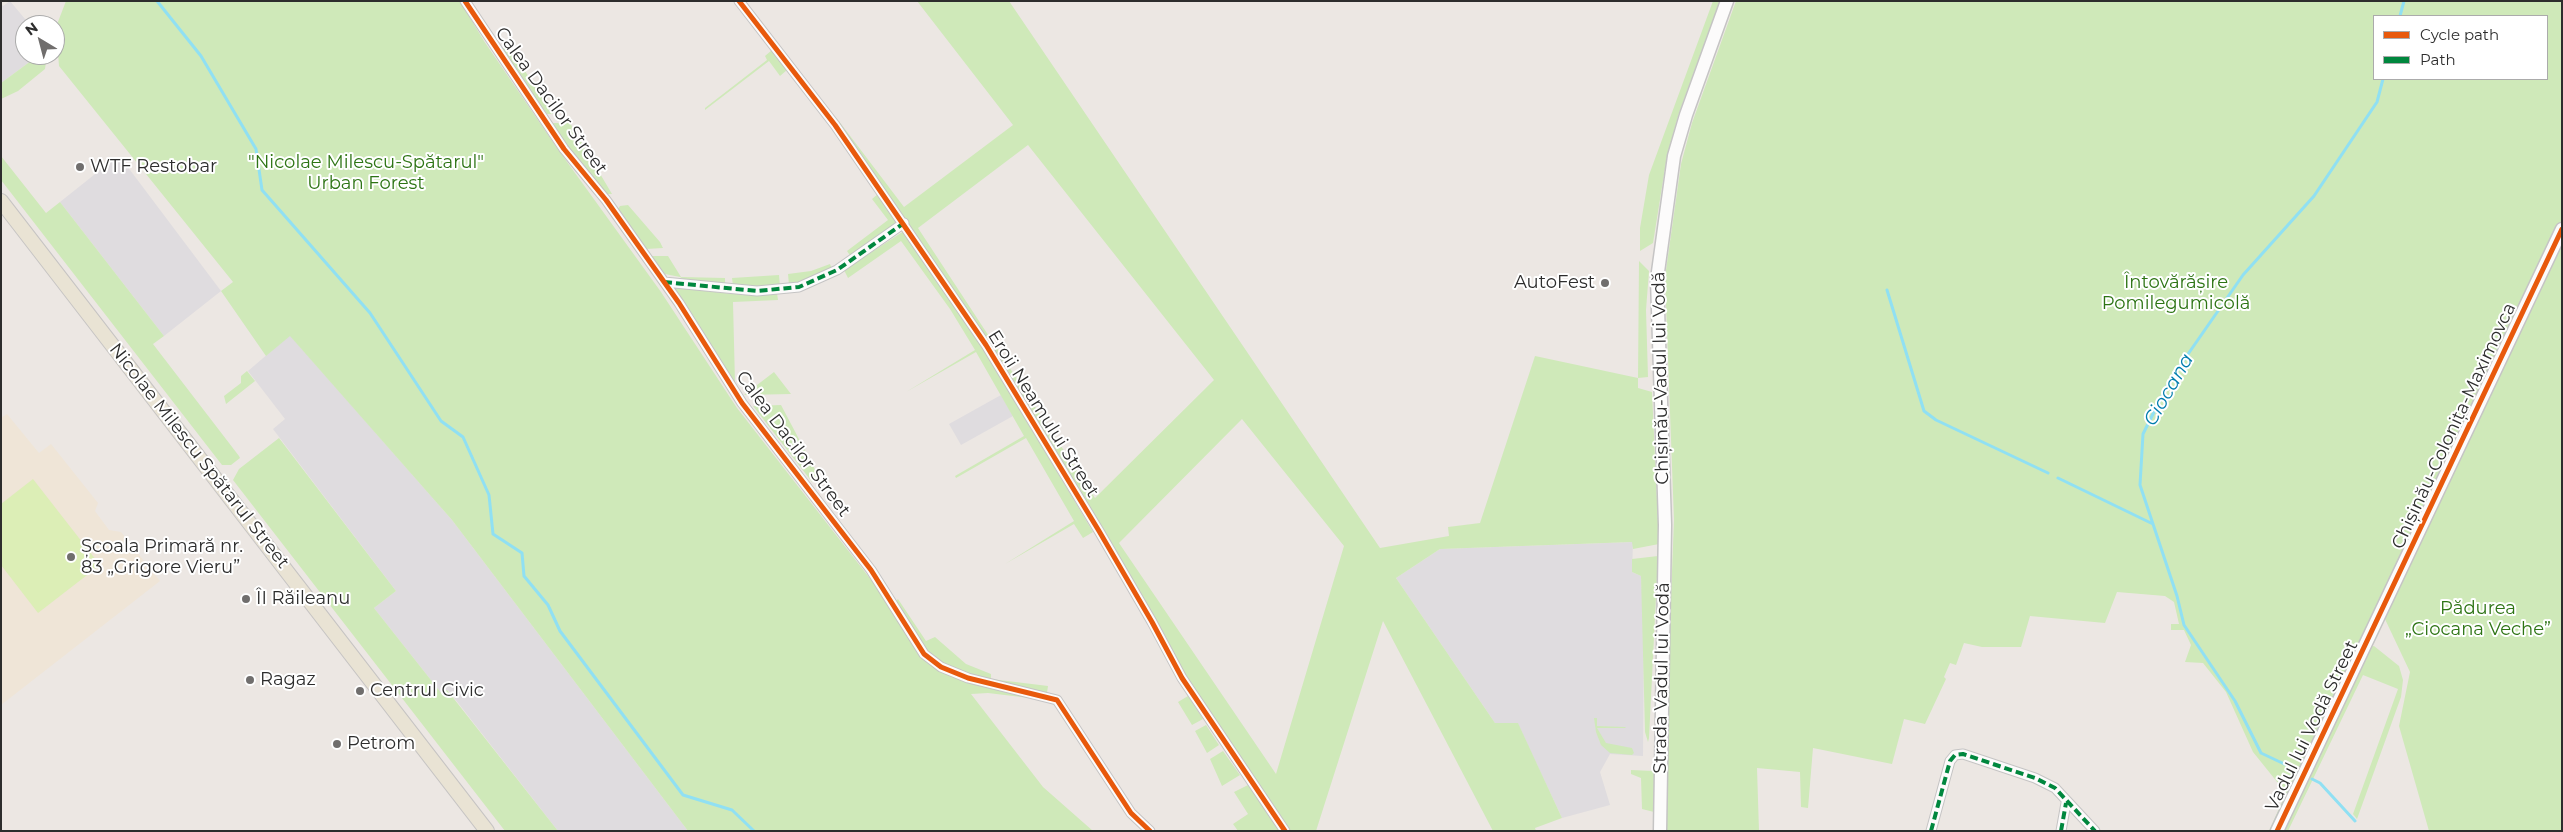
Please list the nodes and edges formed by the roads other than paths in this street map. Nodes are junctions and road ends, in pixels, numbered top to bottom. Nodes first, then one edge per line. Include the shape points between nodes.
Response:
1 (466, 1) edge
2 (739, 1) edge
3 (1727, 1) edge
4 (1, 201) edge
5 (904, 223) junction
6 (2562, 229) edge
7 (664, 282) junction
8 (1665, 525) joint
9 (2371, 634) joint
10 (2066, 803) junction
11 (487, 831) edge
12 (1150, 831) edge
13 (1285, 831) edge
14 (1660, 831) edge
15 (1931, 831) edge
16 (2060, 831) edge
17 (2095, 831) edge
18 (2277, 831) edge

1 - 7 street, Calea Dacilor Street via 564,149 606,200
2 - 5 street, Eroii Neamului Street via 835,125
3 - 8 main road, Chișinău-Vadul lui Vodă via 1674,156 1661,239 1657,323
4 - 11 main road, Nicolae Milescu Spătarul Street
5 - 7 street via 837,270 799,287 757,291
5 - 13 street, Eroii Neamului Street via 1038,429 1182,678
6 - 9 main road, Chișinău-Colonița-Maximovca
7 - 12 street, Calea Dacilor Street via 742,403 871,570 924,654 941,667 968,678 1058,700 1131,812
8 - 14 main road, Strada Vadul lui Vodă
9 - 18 main road, Vadul lui Vodă Street
10 - 15 street via 2055,788 2035,778 1974,757 1955,755 1950,761
10 - 16 street
10 - 17 street

